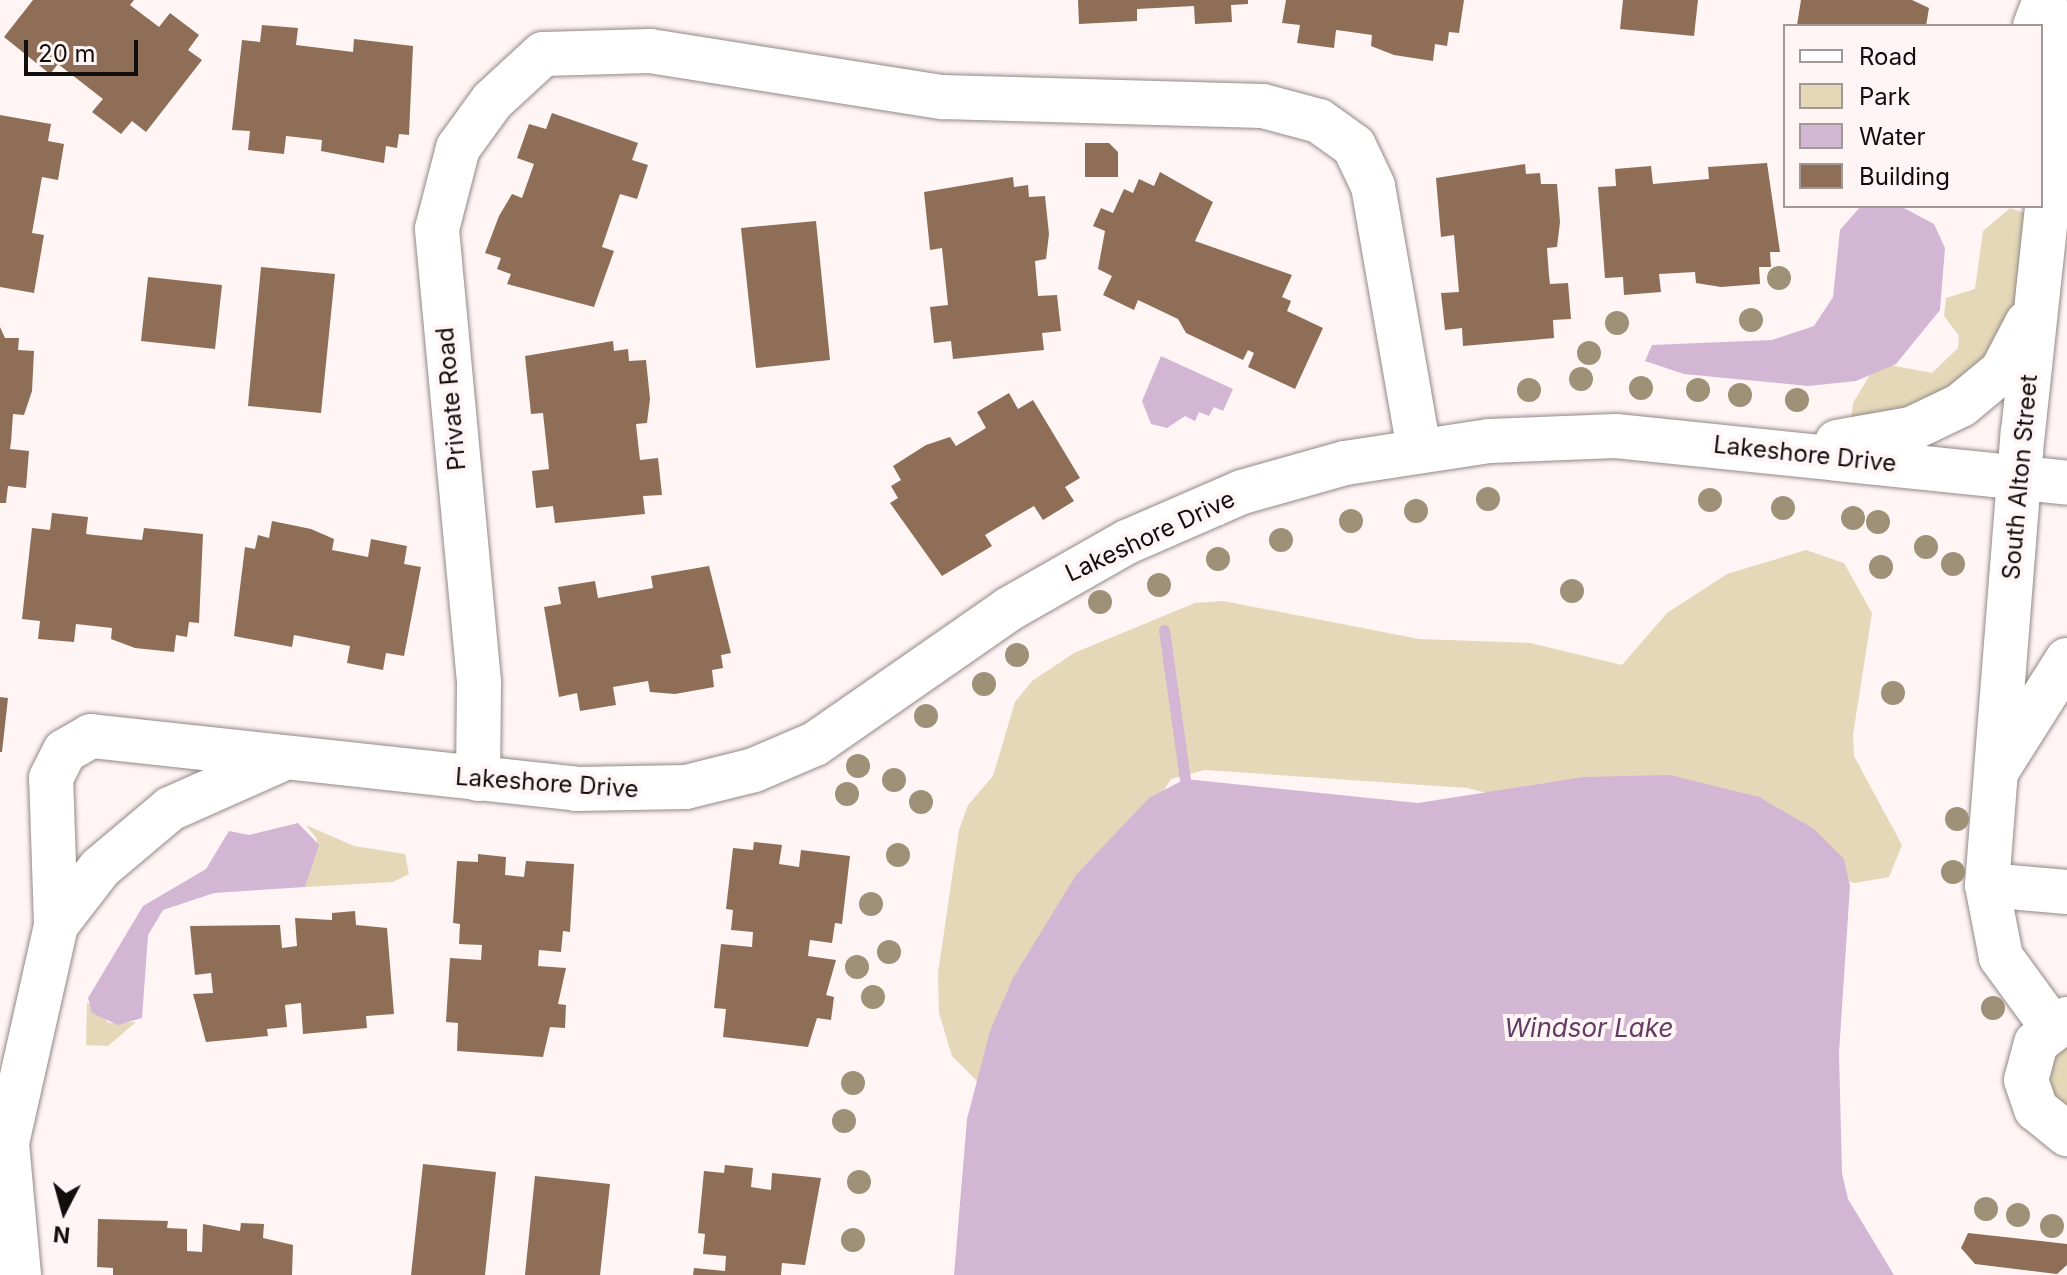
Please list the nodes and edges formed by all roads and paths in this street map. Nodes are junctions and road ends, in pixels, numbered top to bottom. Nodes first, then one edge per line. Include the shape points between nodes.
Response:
1 (2045, 0) edge
2 (2067, 23) edge
3 (2036, 24) edge
4 (2054, 163) edge
5 (2038, 299) junction
6 (1419, 450) junction
7 (1777, 451) junction
8 (2019, 477) junction
9 (2067, 483) edge
10 (2067, 660) edge
11 (284, 759) junction
12 (478, 779) junction
13 (1992, 786) junction
14 (1987, 885) junction
15 (2067, 892) edge
16 (56, 925) junction
17 (2059, 1023) edge
18 (6, 1107) edge
19 (2067, 1134) edge
20 (19, 1275) edge

1 - 3 street
2 - 4 street, South Alton Street
4 - 5 street, South Alton Street
5 - 7 street via 2002,371 1943,416 1892,434
5 - 8 street, South Alton Street
6 - 7 street, Lakeshore Drive via 1587,435
6 - 12 street, Lakeshore Drive via 1295,476 1172,520 1009,609 824,738 754,770 651,791
6 - 12 street, Private Road via 1370,175 1347,138 1319,121 1263,106 902,93 650,51 543,54 466,134 448,171 437,229 479,682
7 - 8 street, Lakeshore Drive
8 - 9 street, Lakeshore Drive
8 - 13 street, South Alton Street
10 - 13 street, South Alton Street via 2011,739
11 - 12 street, Lakeshore Drive
11 - 16 street, Lakeshore Drive via 170,809 100,868
11 - 16 street, Lakeshore Drive via 108,734 77,741 51,778
13 - 14 street, South Alton Street
14 - 15 street
14 - 17 street, South Alton Street via 2001,957
16 - 18 street, Lakeshore Drive
17 - 19 street via 2032,1050 2026,1080 2043,1119
18 - 20 street, Lakeshore Drive

